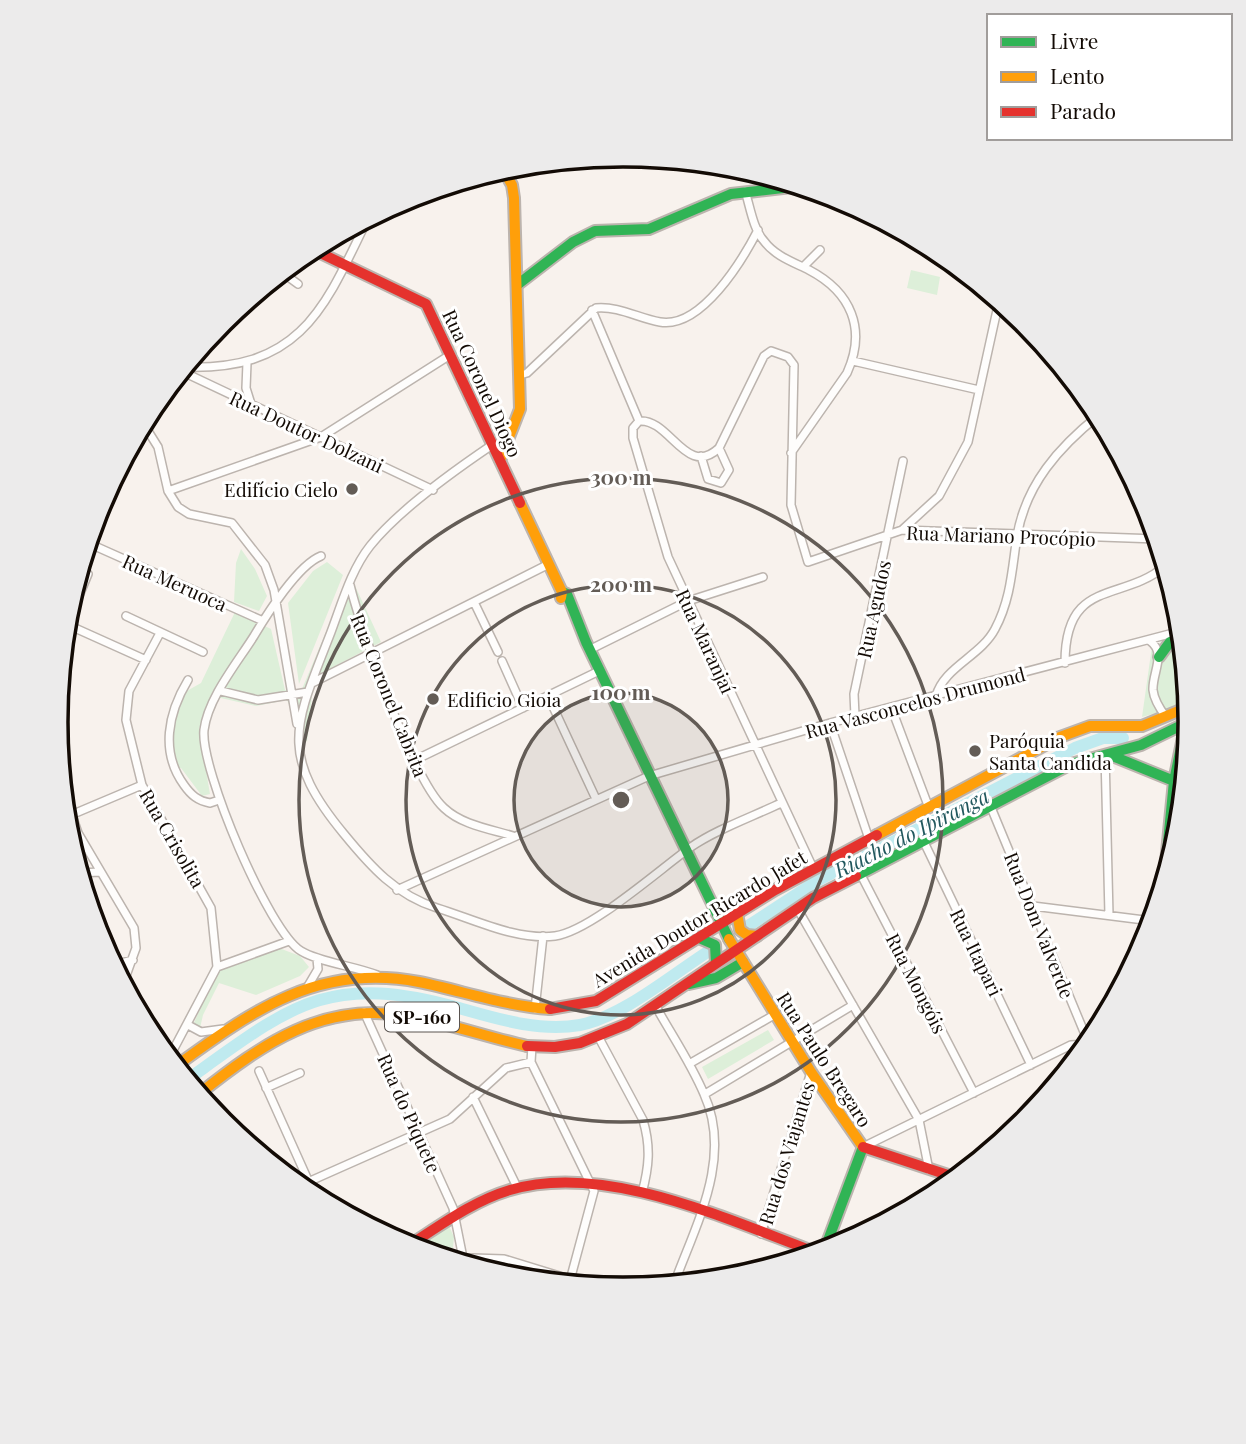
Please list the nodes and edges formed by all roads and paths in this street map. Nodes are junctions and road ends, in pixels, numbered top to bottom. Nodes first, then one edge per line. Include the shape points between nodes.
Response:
1 (509, 179) edge
2 (773, 188) edge
3 (745, 190) junction
4 (758, 230) junction
5 (361, 234) edge
6 (820, 250) dead end
7 (325, 255) edge
8 (346, 265) junction
9 (803, 268) junction
10 (290, 278) edge
11 (298, 284) dead end
12 (517, 285) junction
13 (592, 310) junction
14 (996, 312) edge
15 (450, 355) junction
16 (853, 361) junction
17 (247, 363) junction
18 (196, 368) edge
19 (192, 374) edge
20 (520, 375) junction
21 (979, 390) junction
22 (252, 405) junction
23 (639, 421) junction
24 (1089, 423) edge
25 (513, 431) junction
26 (150, 434) edge
27 (321, 437) junction
28 (492, 445) junction
29 (719, 448) junction
30 (790, 453) junction
31 (701, 456) junction
32 (903, 461) dead end
33 (500, 463) junction
34 (433, 490) junction
35 (169, 491) junction
36 (930, 507) junction
37 (902, 530) junction
38 (922, 530) junction
39 (888, 534) junction
40 (1017, 534) junction
41 (1146, 539) edge
42 (97, 547) edge
43 (321, 556) dead end
44 (549, 564) junction
45 (1157, 571) edge
46 (763, 577) dead end
47 (349, 584) junction
48 (688, 601) junction
49 (474, 602) junction
50 (276, 605) junction
51 (126, 617) dead end
52 (263, 621) junction
53 (76, 630) edge
54 (160, 633) junction
55 (1170, 634) edge
56 (1150, 641) junction
57 (1172, 641) edge
58 (587, 646) junction
59 (203, 652) dead end
60 (498, 652) dead end
61 (372, 653) junction
62 (1159, 657) junction
63 (146, 660) junction
64 (502, 661) dead end
65 (1065, 663) junction
66 (599, 671) junction
67 (188, 680) dead end
68 (311, 684) junction
69 (220, 691) junction
70 (308, 692) junction
71 (290, 695) junction
72 (548, 695) junction
73 (936, 696) junction
74 (891, 707) junction
75 (523, 708) junction
76 (1178, 713) edge
77 (855, 716) junction
78 (1166, 718) junction
79 (830, 723) junction
80 (297, 725) junction
81 (1178, 727) edge
82 (754, 745) junction
83 (1107, 755) junction
84 (415, 761) junction
85 (1175, 774) edge
86 (649, 776) junction
87 (1174, 781) junction
88 (142, 785) junction
89 (1172, 798) edge
90 (596, 799) junction
91 (219, 800) junction
92 (781, 803) junction
93 (990, 805) junction
94 (929, 808) junction
95 (76, 813) edge
96 (79, 831) edge
97 (513, 836) junction
98 (869, 839) junction
99 (923, 840) junction
100 (685, 852) junction
101 (813, 868) junction
102 (100, 872) junction
103 (89, 873) edge
104 (860, 873) junction
105 (397, 890) junction
106 (1033, 906) junction
107 (797, 908) junction
108 (737, 912) junction
109 (1109, 915) junction
110 (1141, 919) edge
111 (723, 927) junction
112 (543, 936) junction
113 (757, 936) junction
114 (699, 938) junction
115 (289, 942) junction
116 (735, 950) junction
117 (317, 959) junction
118 (133, 960) junction
119 (743, 962) junction
120 (123, 963) edge
121 (716, 963) junction
122 (217, 967) junction
123 (128, 972) edge
124 (384, 977) junction
125 (688, 984) junction
126 (308, 986) junction
127 (654, 1005) junction
128 (853, 1005) junction
129 (535, 1009) junction
130 (363, 1012) junction
131 (774, 1014) junction
132 (188, 1025) junction
133 (230, 1027) junction
134 (1084, 1031) edge
135 (599, 1038) junction
136 (792, 1042) junction
137 (1074, 1045) edge
138 (531, 1046) junction
139 (175, 1048) edge
140 (183, 1061) edge
141 (531, 1062) junction
142 (689, 1064) junction
143 (1031, 1065) junction
144 (259, 1071) dead end
145 (811, 1072) junction
146 (300, 1073) dead end
147 (206, 1088) edge
148 (267, 1088) junction
149 (974, 1093) junction
150 (705, 1094) junction
151 (473, 1097) junction
152 (919, 1120) junction
153 (419, 1132) junction
154 (863, 1147) junction
155 (929, 1170) junction
156 (944, 1174) edge
157 (307, 1177) edge
158 (312, 1181) edge
159 (591, 1184) junction
160 (518, 1189) junction
161 (642, 1194) junction
162 (700, 1213) junction
163 (455, 1216) junction
164 (761, 1234) junction
165 (829, 1237) edge
166 (420, 1238) edge
167 (800, 1247) edge
168 (462, 1252) edge
169 (495, 1262) edge
170 (543, 1271) edge
171 (572, 1274) edge
172 (678, 1274) edge

1 - 12 main road
2 - 3 main road
3 - 4 street
3 - 12 main road via 649,229 606,229 583,236
4 - 9 street via 774,251
4 - 13 street via 739,266 683,319 664,323 619,309
5 - 8 street
6 - 9 street
7 - 8 main road, Rua Coronel Diogo
8 - 15 main road, Rua Coronel Diogo via 424,302
8 - 17 street via 309,325 283,346
9 - 16 street via 833,286 851,309 858,334
10 - 11 street
12 - 20 main road
13 - 20 street
13 - 23 street
14 - 21 street
15 - 27 street
15 - 28 main road, Rua Coronel Diogo
16 - 21 street
16 - 30 street via 836,393
17 - 18 street
17 - 22 street via 246,388
19 - 22 street, Rua Doutor Dolzani
20 - 25 main road via 519,418
21 - 36 street via 968,442
22 - 27 street, Rua Doutor Dolzani
23 - 31 street via 658,424 679,448
23 - 48 street, Rua Maranjaí via 633,431 640,467 659,533
24 - 40 street via 1051,459
25 - 28 main road
25 - 33 main road
26 - 35 street via 158,447
27 - 34 street, Rua Doutor Dolzani
27 - 35 street
28 - 33 main road, Rua Coronel Diogo
28 - 34 street
29 - 30 street via 764,356 771,351 788,357 794,365
29 - 31 street
29 - 31 street via 729,470 721,483 708,479
30 - 39 street, Rua Mariano Procópio via 793,519 808,562
32 - 39 street, Rua Agudos
33 - 44 main road, Rua Coronel Diogo
34 - 47 street via 372,544
35 - 50 street via 183,511 222,519 237,528 265,565
36 - 37 street
36 - 38 street
37 - 38 street, Rua Mariano Procópio
37 - 39 street, Rua Mariano Procópio
38 - 40 street, Rua Mariano Procópio
39 - 77 street, Rua Agudos via 854,694
40 - 41 street, Rua Mariano Procópio
40 - 73 street via 1009,593 994,632 981,649 940,682
42 - 52 street, Rua Meruoca
43 - 50 street via 310,561
44 - 49 street
44 - 58 main road, Rua Coronel Diogo via 576,631
45 - 65 street via 1083,607 1067,632
46 - 48 street
47 - 61 street, Rua Coronel Cabrita
47 - 68 street
48 - 58 street
48 - 82 street, Rua Maranjaí
49 - 60 street
49 - 61 street
50 - 52 street
50 - 71 street
51 - 54 street
52 - 69 street
53 - 63 street
54 - 59 street
54 - 63 street, Rua Crisolita
55 - 56 street, Rua Vasconcelos Drumond
56 - 62 street
56 - 65 street, Rua Vasconcelos Drumond
57 - 62 main road
58 - 66 main road, Rua Coronel Diogo
61 - 68 street
61 - 84 street, Rua Coronel Cabrita
62 - 78 street via 1153,688
63 - 88 street, Rua Crisolita via 125,708
64 - 75 street
65 - 73 street, Rua Vasconcelos Drumond
66 - 72 street
66 - 86 main road, Rua Coronel Diogo
67 - 91 street via 170,724 170,759 191,794 210,803
68 - 70 street
69 - 71 street via 258,700
69 - 91 street via 204,736
70 - 71 street
70 - 80 street
71 - 80 street
72 - 75 street
72 - 90 street
73 - 74 street, Rua Vasconcelos Drumond
74 - 77 street, Rua Vasconcelos Drumond
74 - 94 street
75 - 84 street
76 - 78 main road, Avenida Doutor Ricardo Jafet / SP-160
77 - 79 street, Rua Vasconcelos Drumond
78 - 94 main road, Avenida Doutor Ricardo Jafet / SP-160 via 1142,726 1113,724 1074,731
79 - 82 street, Rua Vasconcelos Drumond
79 - 98 street
80 - 105 street via 301,763 320,805 365,860
81 - 83 main road, SP-160 via 1142,745
82 - 86 street, Rua Vasconcelos Drumond
82 - 92 street, Rua Maranjaí
83 - 87 main road
83 - 93 main road, SP-160 via 1070,764
83 - 109 street
84 - 97 street, Rua Coronel Cabrita via 434,798 446,810 462,820
85 - 87 main road
86 - 90 street, Rua Vasconcelos Drumond
86 - 100 main road, Rua Coronel Diogo
87 - 89 main road
88 - 95 street
88 - 122 street, Rua Crisolita via 208,899
90 - 97 street, Rua Vasconcelos Drumond
91 - 115 street via 247,867
92 - 100 street
92 - 101 street, Rua Maranjaí
93 - 99 main road, SP-160
93 - 106 street, Rua Dom Valverde
94 - 98 main road, Avenida Doutor Ricardo Jafet / SP-160
96 - 102 street
97 - 105 street, Rua Vasconcelos Drumond
98 - 101 main road, Avenida Doutor Ricardo Jafet / SP-160
99 - 104 main road, SP-160
99 - 143 street, Rua Itapari
100 - 111 main road, Rua Coronel Diogo
100 - 112 street via 590,920 557,936
101 - 108 main road, Avenida Doutor Ricardo Jafet / SP-160
102 - 103 street
102 - 118 street via 134,928
104 - 107 main road, SP-160
104 - 149 street, Rua Mongóis
105 - 112 street via 415,901 503,929
106 - 109 street
106 - 134 street, Rua Dom Valverde
107 - 113 main road, SP-160
107 - 128 street
108 - 111 main road, Avenida Doutor Ricardo Jafet / SP-160
108 - 113 main road via 741,932
109 - 110 street
111 - 114 main road, Avenida Doutor Ricardo Jafet / SP-160
111 - 116 main road, Rua Paulo Bregaro
112 - 129 street
113 - 116 main road, SP-160
114 - 121 main road via 715,946
114 - 129 main road, Avenida Doutor Ricardo Jafet / SP-160 via 596,1001 573,1009
115 - 117 street
115 - 122 street
116 - 119 main road, Rua Paulo Bregaro
116 - 121 main road, SP-160
117 - 124 street
117 - 126 street via 318,969
118 - 120 street
118 - 123 street
119 - 125 main road via 706,981
119 - 131 main road, Rua Paulo Bregaro
121 - 125 main road, SP-160
122 - 132 street
124 - 126 main road, Avenida Doutor Ricardo Jafet / SP-160
124 - 129 main road, Avenida Doutor Ricardo Jafet / SP-160
125 - 127 main road, SP-160
126 - 133 main road, Avenida Doutor Ricardo Jafet via 271,1001
127 - 135 main road, SP-160
127 - 142 street
128 - 136 street
128 - 152 street
130 - 138 main road, SP-160 via 410,1014
130 - 147 main road, SP-160 via 330,1016 272,1040
130 - 153 street, Rua do Piquete
131 - 136 main road, Rua Paulo Bregaro
131 - 142 street
132 - 133 street via 206,1033
132 - 139 street
133 - 140 main road, Avenida Doutor Ricardo Jafet
135 - 138 main road, SP-160 via 578,1044
135 - 161 street via 647,1133 649,1159
136 - 145 main road, Rua Paulo Bregaro
136 - 150 street
137 - 143 street
138 - 141 street
141 - 151 street via 506,1068
141 - 159 street
142 - 150 street
143 - 149 street
144 - 148 street
145 - 154 main road, Rua Paulo Bregaro
145 - 164 street, Rua dos Viajantes
146 - 148 street
148 - 157 street
149 - 152 street
150 - 162 street via 714,1128 715,1162
151 - 153 street via 450,1119
151 - 160 street
152 - 154 street
152 - 155 street
153 - 158 street
153 - 163 street, Rua do Piquete
154 - 155 main road
154 - 165 main road, Rua Paulo Bregaro
155 - 156 main road
159 - 160 main road
159 - 161 main road
159 - 171 street via 593,1197
160 - 163 main road via 485,1199
161 - 162 main road
162 - 164 main road
162 - 172 street
163 - 166 main road
163 - 168 street, Rua do Piquete
164 - 167 main road
169 - 170 street via 523,1263

